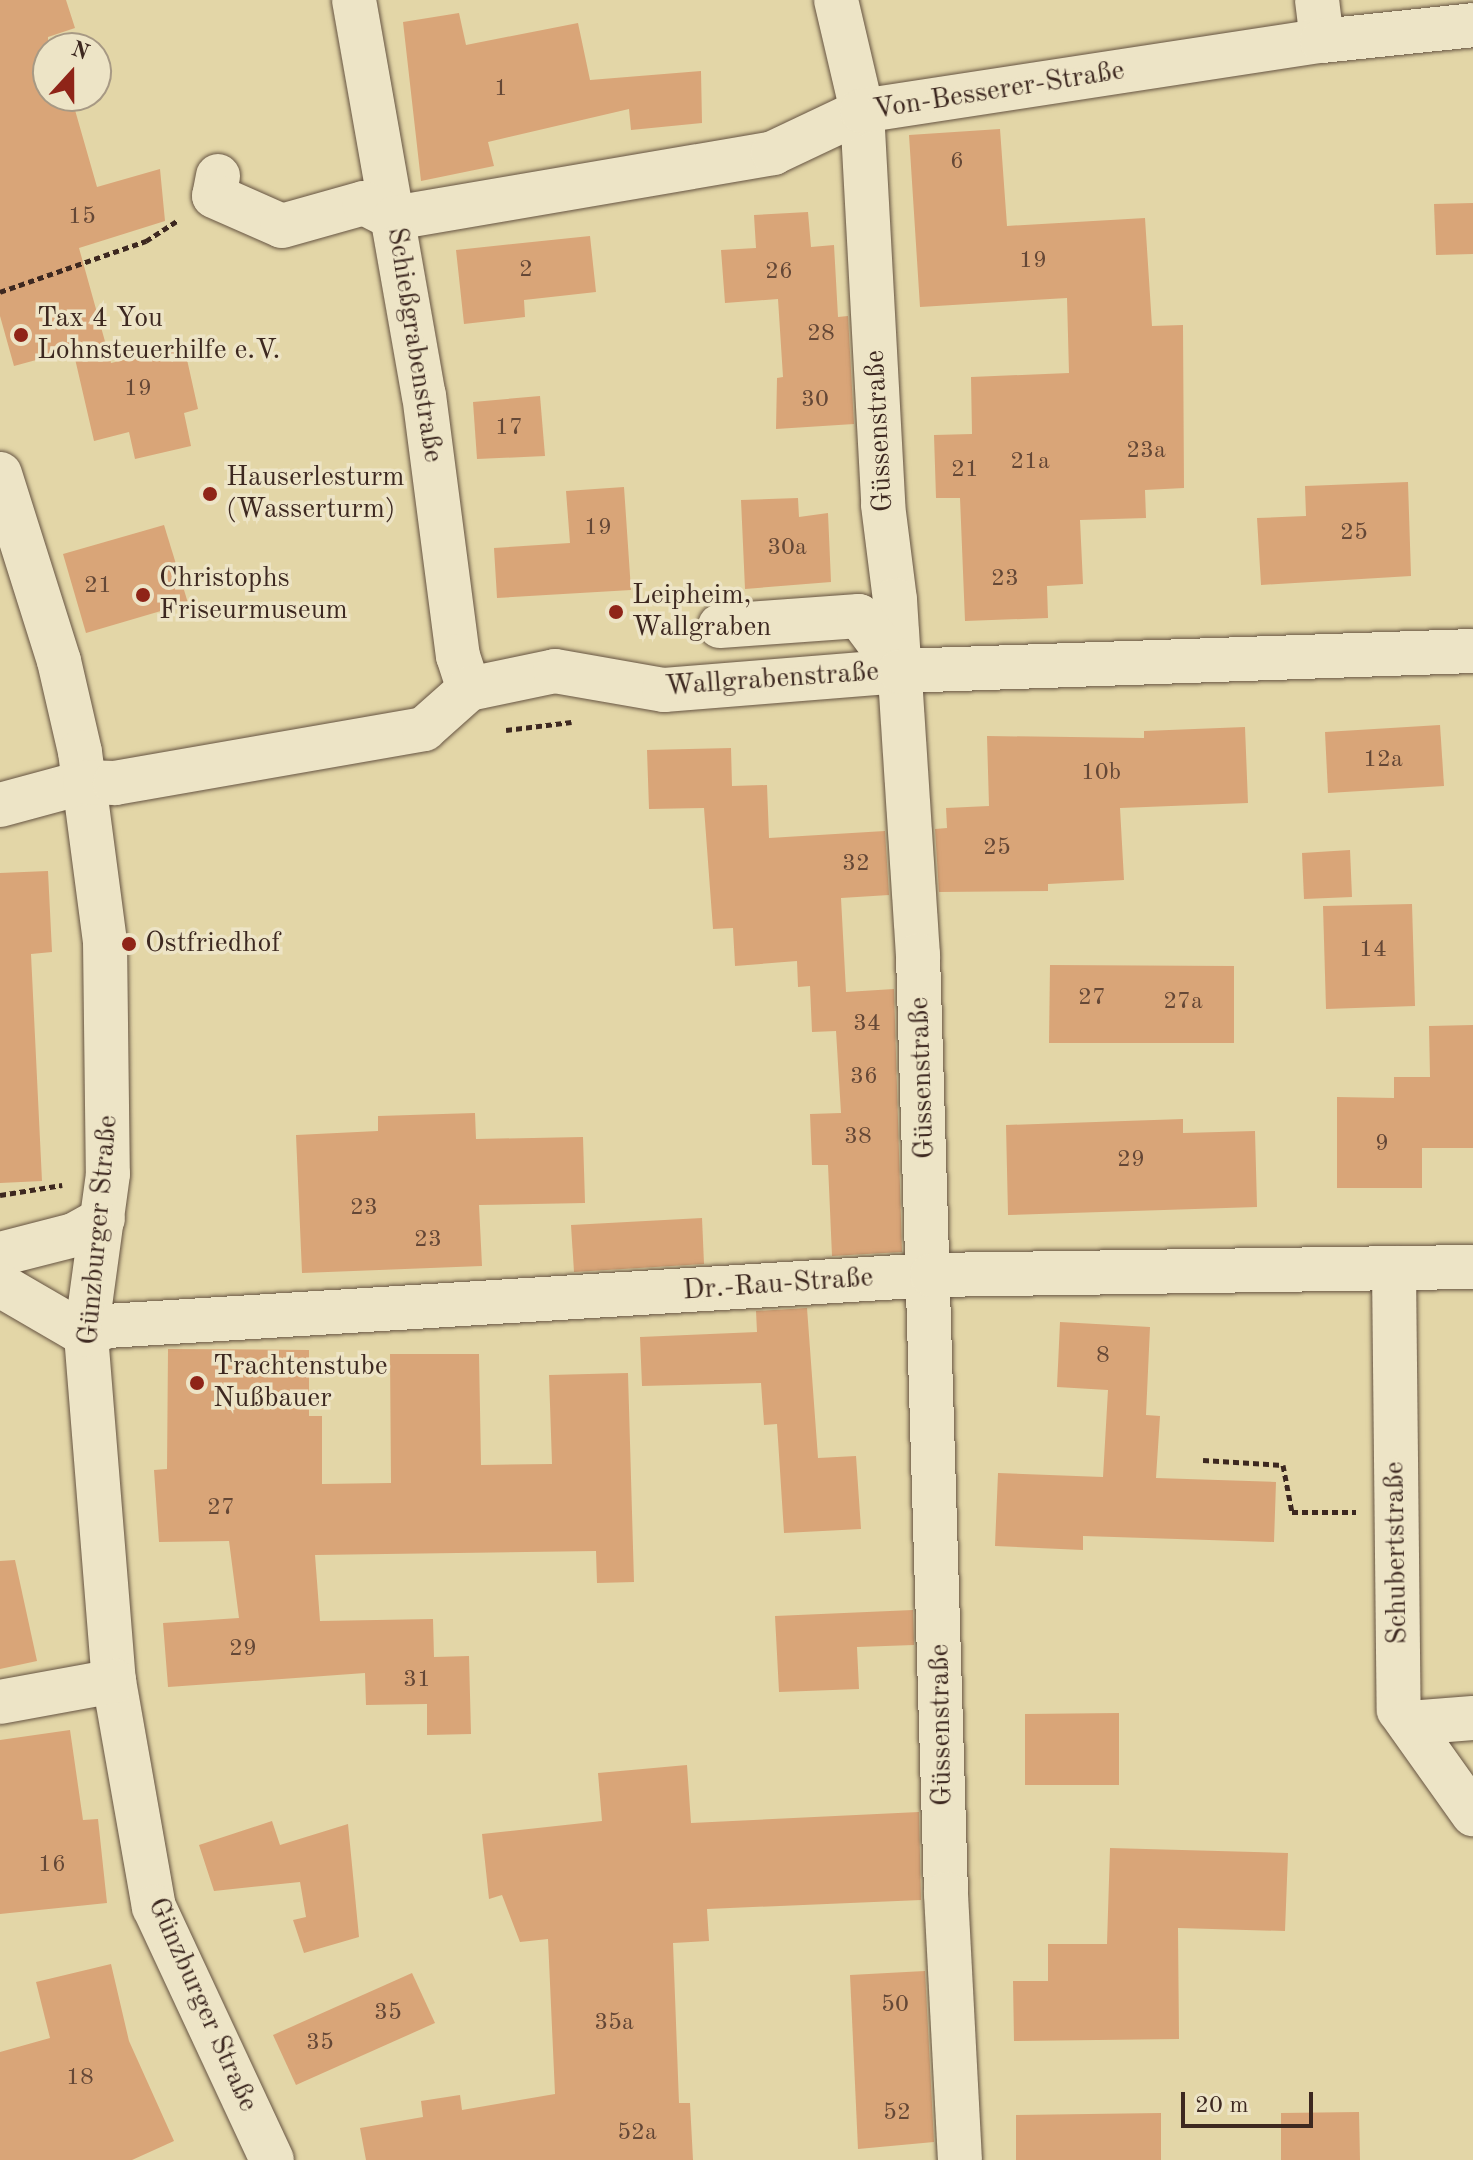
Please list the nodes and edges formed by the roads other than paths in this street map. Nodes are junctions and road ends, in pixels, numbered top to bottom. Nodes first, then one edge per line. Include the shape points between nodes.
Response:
1 (354, 0) edge
2 (836, 0) edge
3 (1320, 20) edge
4 (1473, 25) edge
5 (862, 111) junction
6 (216, 186) road end
7 (394, 218) junction
8 (0, 474) edge
9 (720, 626) dead end
10 (1473, 651) edge
11 (900, 671) junction
12 (469, 689) junction
13 (85, 782) junction
14 (0, 805) edge
15 (103, 1219) junction
16 (0, 1254) edge
17 (1473, 1267) edge
18 (1394, 1268) junction
19 (932, 1275) junction
20 (0, 1285) edge
21 (86, 1335) junction
22 (114, 1681) junction
23 (0, 1702) edge
24 (1473, 1718) edge
25 (1409, 1723) junction
26 (1473, 1814) edge
27 (272, 2160) edge
28 (960, 2160) edge

1 - 7 street, Schießgrabenstraße
2 - 5 street, Güssenstraße
3 - 4 street, Von-Besserer-Straße
3 - 5 street, Von-Besserer-Straße
5 - 7 street, Von-Besserer-Straße via 773,153
5 - 11 street, Güssenstraße via 883,505
6 - 7 street via 282,226 364,203
7 - 12 street, Schießgrabenstraße via 458,656
8 - 13 street, Günzburger Straße via 59,661
9 - 11 street via 859,616
10 - 11 street, Wallgrabenstraße
11 - 12 street, Wallgrabenstraße via 664,690 555,671
11 - 19 street, Güssenstraße
12 - 13 street, Wallgrabenstraße via 424,729 115,783
13 - 14 street, Wallgrabenstraße
13 - 15 street, Günzburger Straße via 107,979 108,1174
15 - 16 street via 74,1235
15 - 21 street, Günzburger Straße
17 - 18 street, Dr.-Rau-Straße
18 - 19 street, Dr.-Rau-Straße
18 - 25 street, Schubertstraße via 1399,1710
19 - 21 street, Dr.-Rau-Straße via 107,1326
19 - 28 street, Güssenstraße via 946,1894
20 - 21 street
21 - 22 street, Günzburger Straße
22 - 23 street
22 - 27 street, Günzburger Straße via 154,1907
24 - 25 street
25 - 26 street, Schubertstraße

